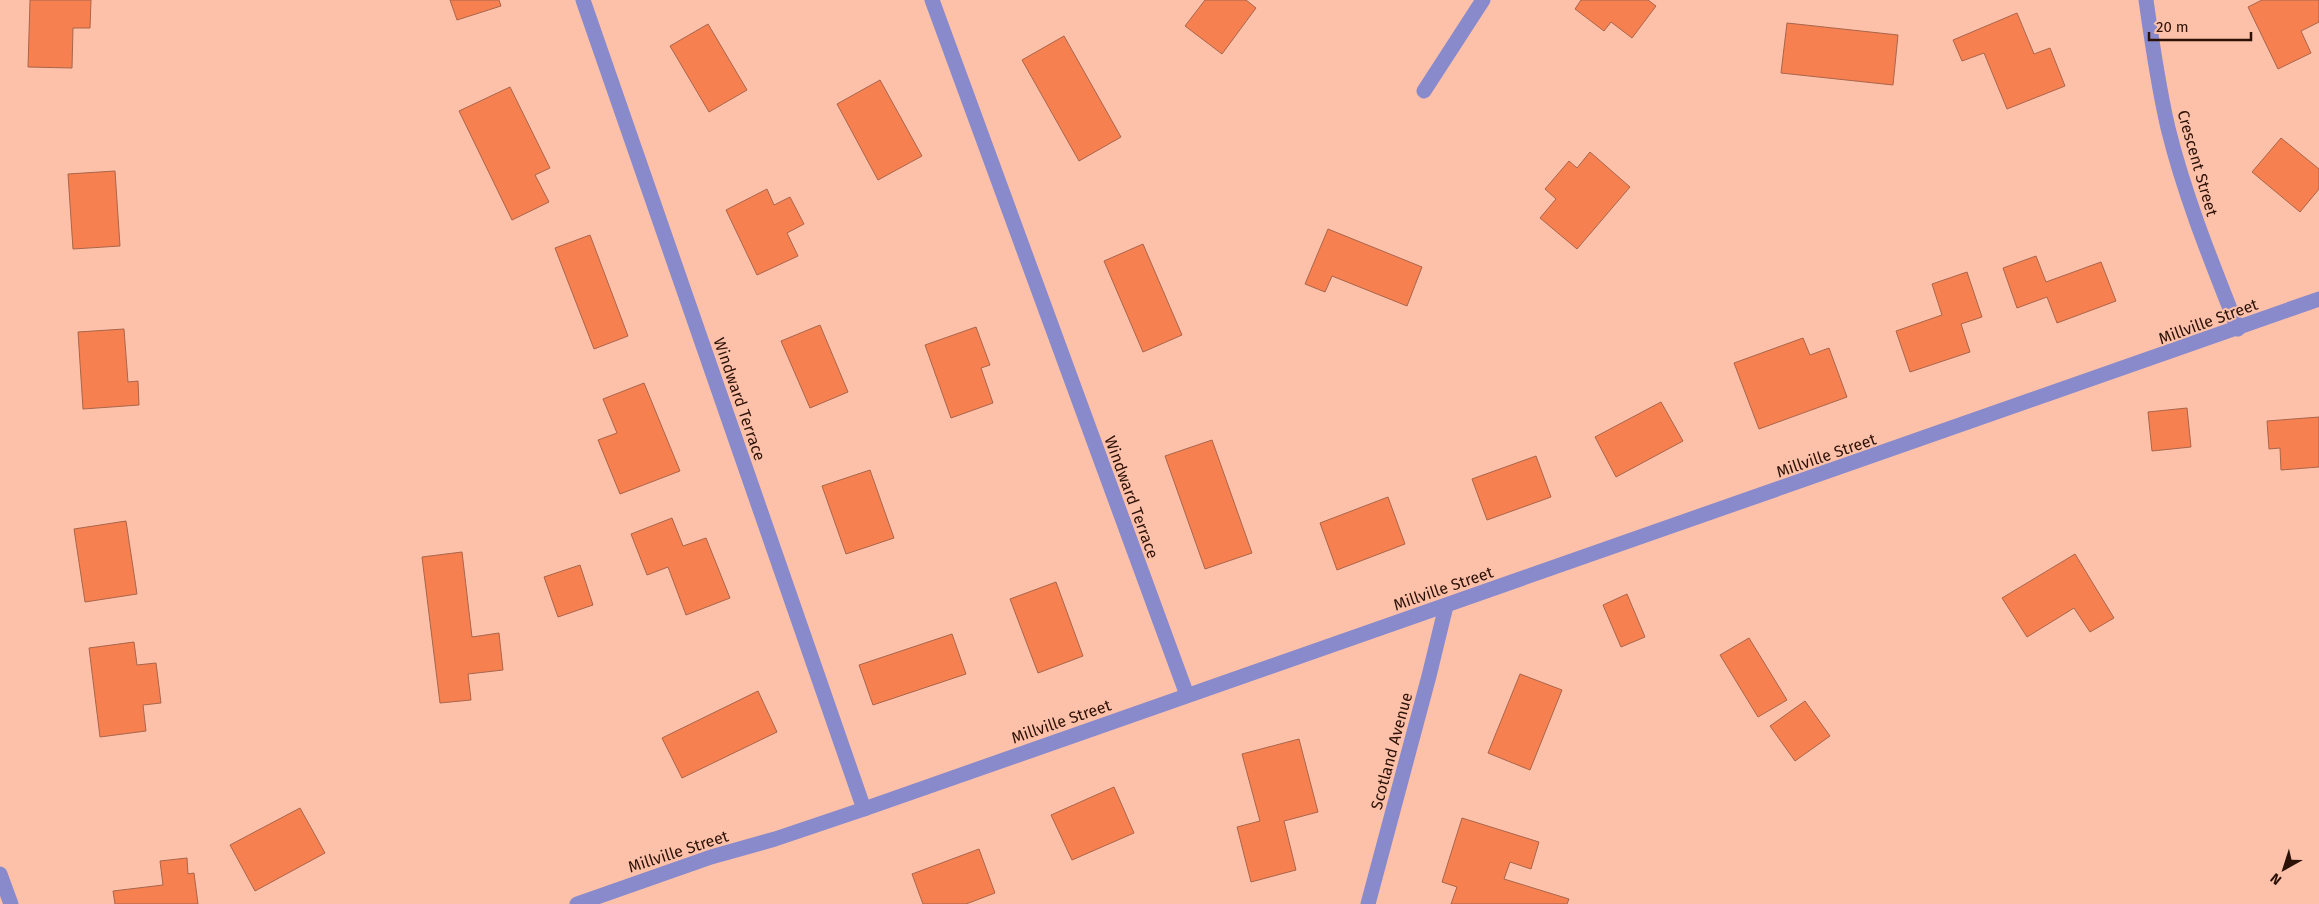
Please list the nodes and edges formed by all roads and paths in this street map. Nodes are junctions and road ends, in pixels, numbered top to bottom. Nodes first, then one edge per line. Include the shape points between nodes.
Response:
1 (583, 0) edge
2 (932, 0) edge
3 (1483, 0) edge
4 (2146, 0) edge
5 (1424, 91) dead end
6 (2319, 299) edge
7 (2238, 329) junction
8 (1446, 606) junction
9 (1187, 696) junction
10 (864, 809) junction
11 (0, 874) edge
12 (12, 904) edge
13 (577, 904) edge
14 (1368, 904) edge

1 - 10 street, Windward Terrace
2 - 9 street, Windward Terrace
3 - 5 street
4 - 7 street, Crescent Street via 2168,128 2186,190
6 - 7 street, Millville Street
7 - 8 street, Millville Street
8 - 9 street, Millville Street
8 - 14 street, Scotland Avenue
9 - 10 street, Millville Street
10 - 13 street, Millville Street via 711,857
11 - 12 street

